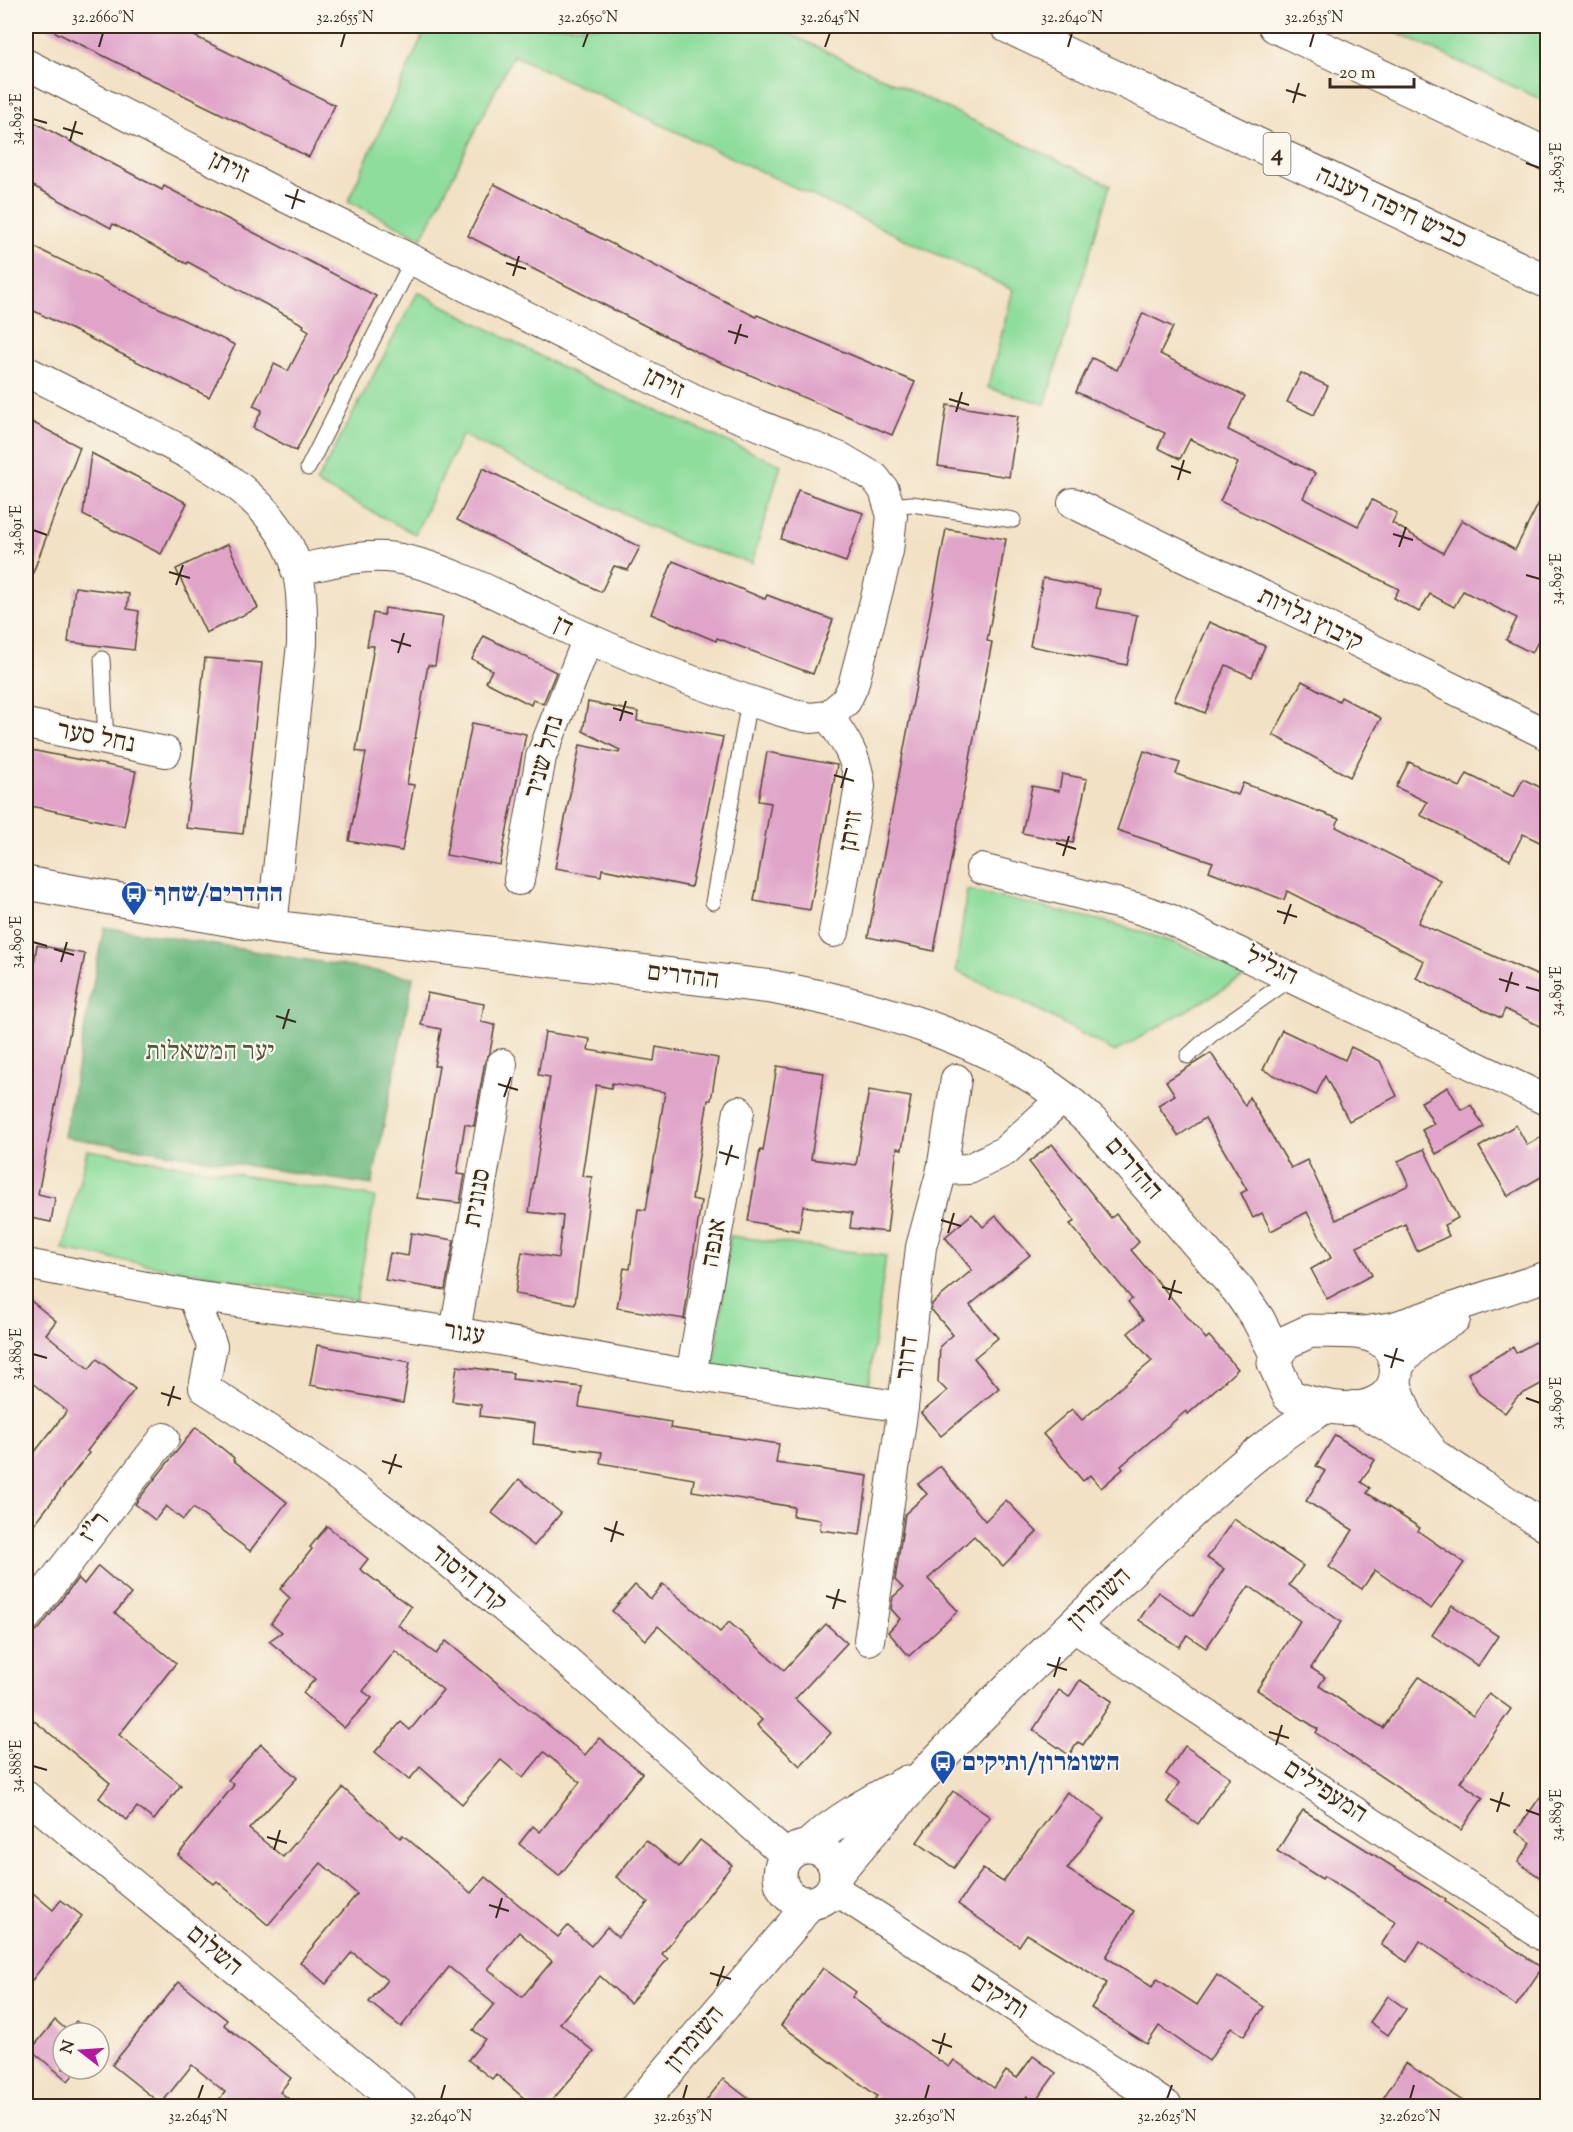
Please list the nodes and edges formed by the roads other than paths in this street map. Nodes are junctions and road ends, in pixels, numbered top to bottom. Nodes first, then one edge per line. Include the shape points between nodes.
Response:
1 (1007, 26) edge
2 (1275, 26) edge
3 (26, 64) edge
4 (1548, 155) edge
5 (413, 259) junction
6 (1548, 282) edge
7 (26, 371) edge
8 (308, 468) dead end
9 (1074, 502) dead end
10 (889, 506) junction
11 (1013, 519) dead end
12 (296, 570) junction
13 (588, 638) junction
14 (102, 659) dead end
15 (749, 701) junction
16 (828, 716) junction
17 (26, 724) edge
18 (1548, 735) edge
19 (106, 742) junction
20 (166, 752) dead end
21 (981, 870) dead end
22 (519, 880) dead end
23 (26, 883) edge
24 (714, 902) dead end
25 (272, 927) junction
26 (834, 932) dead end
27 (1293, 977) junction
28 (1188, 1056) dead end
29 (502, 1064) dead end
30 (956, 1078) dead end
31 (1064, 1097) junction
32 (1548, 1101) edge
33 (739, 1111) dead end
34 (942, 1170) junction
35 (26, 1264) edge
36 (1548, 1276) edge
37 (1238, 1290) junction
38 (1499, 1294) junction
39 (193, 1296) junction
40 (1315, 1331) junction
41 (455, 1332) junction
42 (1353, 1333) junction
43 (1277, 1356) junction
44 (1396, 1374) junction
45 (691, 1375) junction
46 (1289, 1396) junction
47 (903, 1407) junction
48 (1338, 1407) junction
49 (164, 1438) dead end
50 (1439, 1457) junction
51 (1230, 1476) junction
52 (1548, 1528) edge
53 (26, 1617) edge
54 (1072, 1626) junction
55 (869, 1640) dead end
56 (922, 1775) junction
57 (26, 1796) edge
58 (797, 1851) junction
59 (815, 1892) junction
60 (1548, 1939) edge
61 (402, 2106) edge
62 (638, 2106) edge
63 (1167, 2106) edge

1 - 6 main road, כביש חיפה רעננה / 4
2 - 4 main road
3 - 5 street, זויתן
5 - 8 lane
5 - 10 street, זויתן via 696,400 841,458 875,478
7 - 12 street via 220,472 272,520 289,546
9 - 18 street, קיבוץ גלויות
10 - 11 lane via 912,504
10 - 16 street, זויתן via 892,516 888,551 853,686 846,701
12 - 13 street, דן via 360,557 388,557 453,577
12 - 25 street via 303,605 302,644
13 - 15 street, דן via 651,666
13 - 22 street, נחל שניר via 541,757
14 - 19 lane
15 - 16 street, דן via 794,715
15 - 24 lane
16 - 26 street, זויתן via 858,766 860,786
17 - 19 street, נחל סער
19 - 20 street, נחל סער
21 - 27 street, הגליל via 1136,908 1197,931
23 - 25 main road, ההדרים
25 - 31 main road, ההדרים via 772,987 837,999 962,1040 1033,1075
27 - 28 lane via 1212,1034
27 - 32 street, הגליל
29 - 41 street, סנונית
30 - 34 street, דרור
31 - 34 street via 1005,1151 969,1170
31 - 37 main road, ההדרים via 1092,1122
33 - 45 street, אנפה
34 - 47 street, דרור via 921,1247
35 - 39 street, עגור
36 - 38 street
37 - 40 main road, ההדרים via 1276,1314
37 - 43 main road, ההדרים
38 - 42 street via 1394,1327
38 - 44 street via 1420,1342
39 - 41 street, עגור
39 - 58 street, קרן היסוד via 212,1346 204,1388 376,1504
40 - 42 main road
40 - 43 main road via 1296,1335 1284,1343
41 - 45 street, עגור
42 - 44 main road via 1366,1334 1386,1344 1393,1352
43 - 46 main road via 1274,1364
44 - 48 main road via 1376,1403
44 - 50 street via 1409,1419
45 - 47 street, עגור
46 - 48 main road
46 - 51 main road, השומרון
47 - 55 street, דרור
48 - 50 street
48 - 51 main road, השומרון via 1293,1426
49 - 53 street, ר"ז
50 - 52 street
51 - 54 main road, השומרון
54 - 56 main road, השומרון
54 - 60 street, המעפילים
56 - 58 main road, השומרון via 867,1803
56 - 59 main road, השומרון
57 - 61 street, השלום
58 - 59 main road via 828,1855
58 - 59 main road via 780,1871 782,1888
59 - 62 main road, השומרון
59 - 63 street, ותיקים via 845,1896

